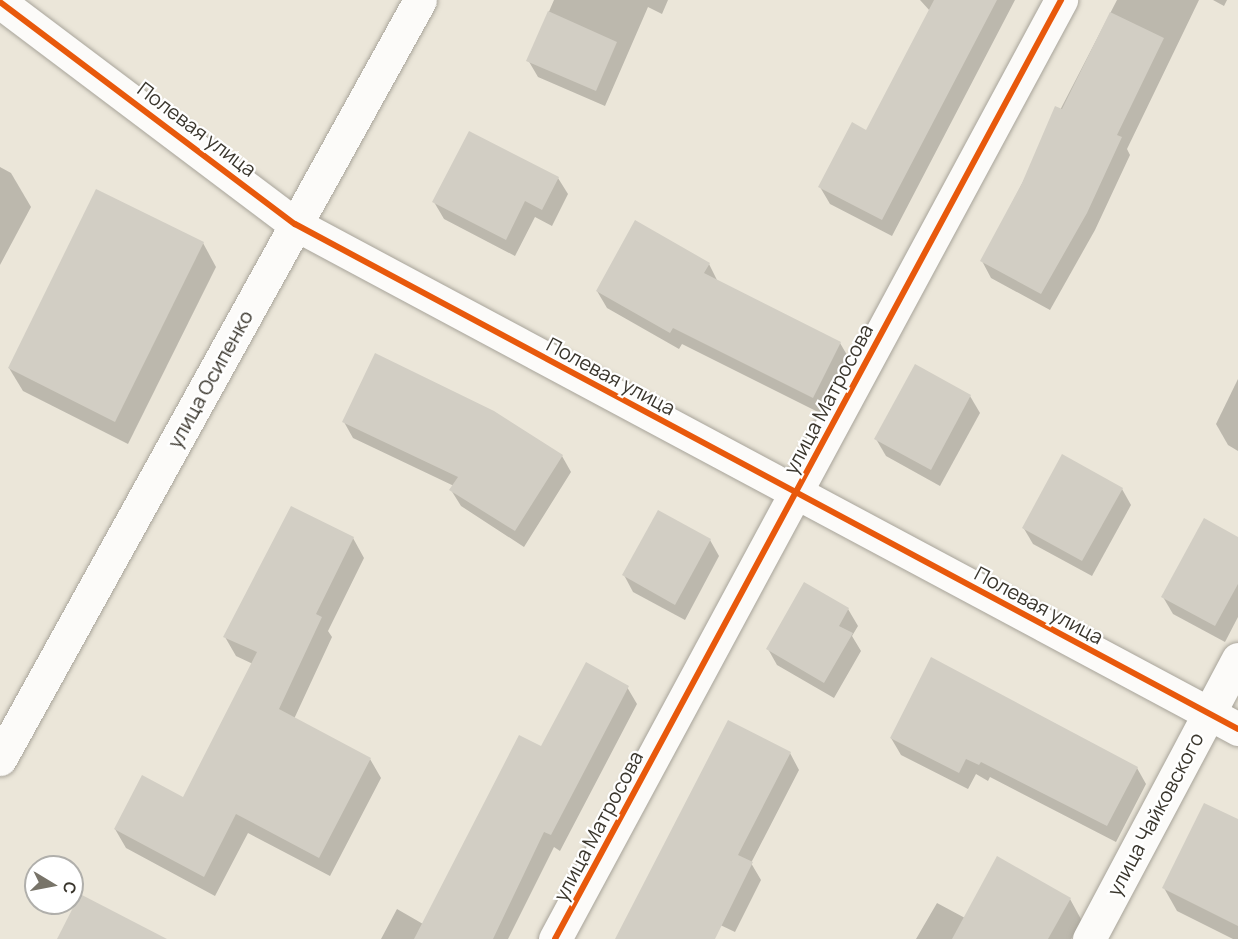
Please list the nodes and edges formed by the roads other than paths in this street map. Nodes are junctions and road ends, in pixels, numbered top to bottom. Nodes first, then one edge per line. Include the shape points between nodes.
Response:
1 (420, 0) edge
2 (1061, 0) edge
3 (0, 2) edge
4 (296, 224) junction
5 (795, 495) junction
6 (1238, 659) edge
7 (1208, 713) junction
8 (1238, 729) edge
9 (0, 759) edge
10 (555, 939) edge
11 (1089, 939) edge

1 - 4 street, улица Осипенко
2 - 5 street, улица Матросова
3 - 4 street, Полевая улица
4 - 5 street, Полевая улица
4 - 9 street, улица Осипенко
5 - 7 street, Полевая улица
5 - 10 street, улица Матросова
6 - 7 street, улица Чайковского
7 - 8 street, Полевая улица
7 - 11 street, улица Чайковского

